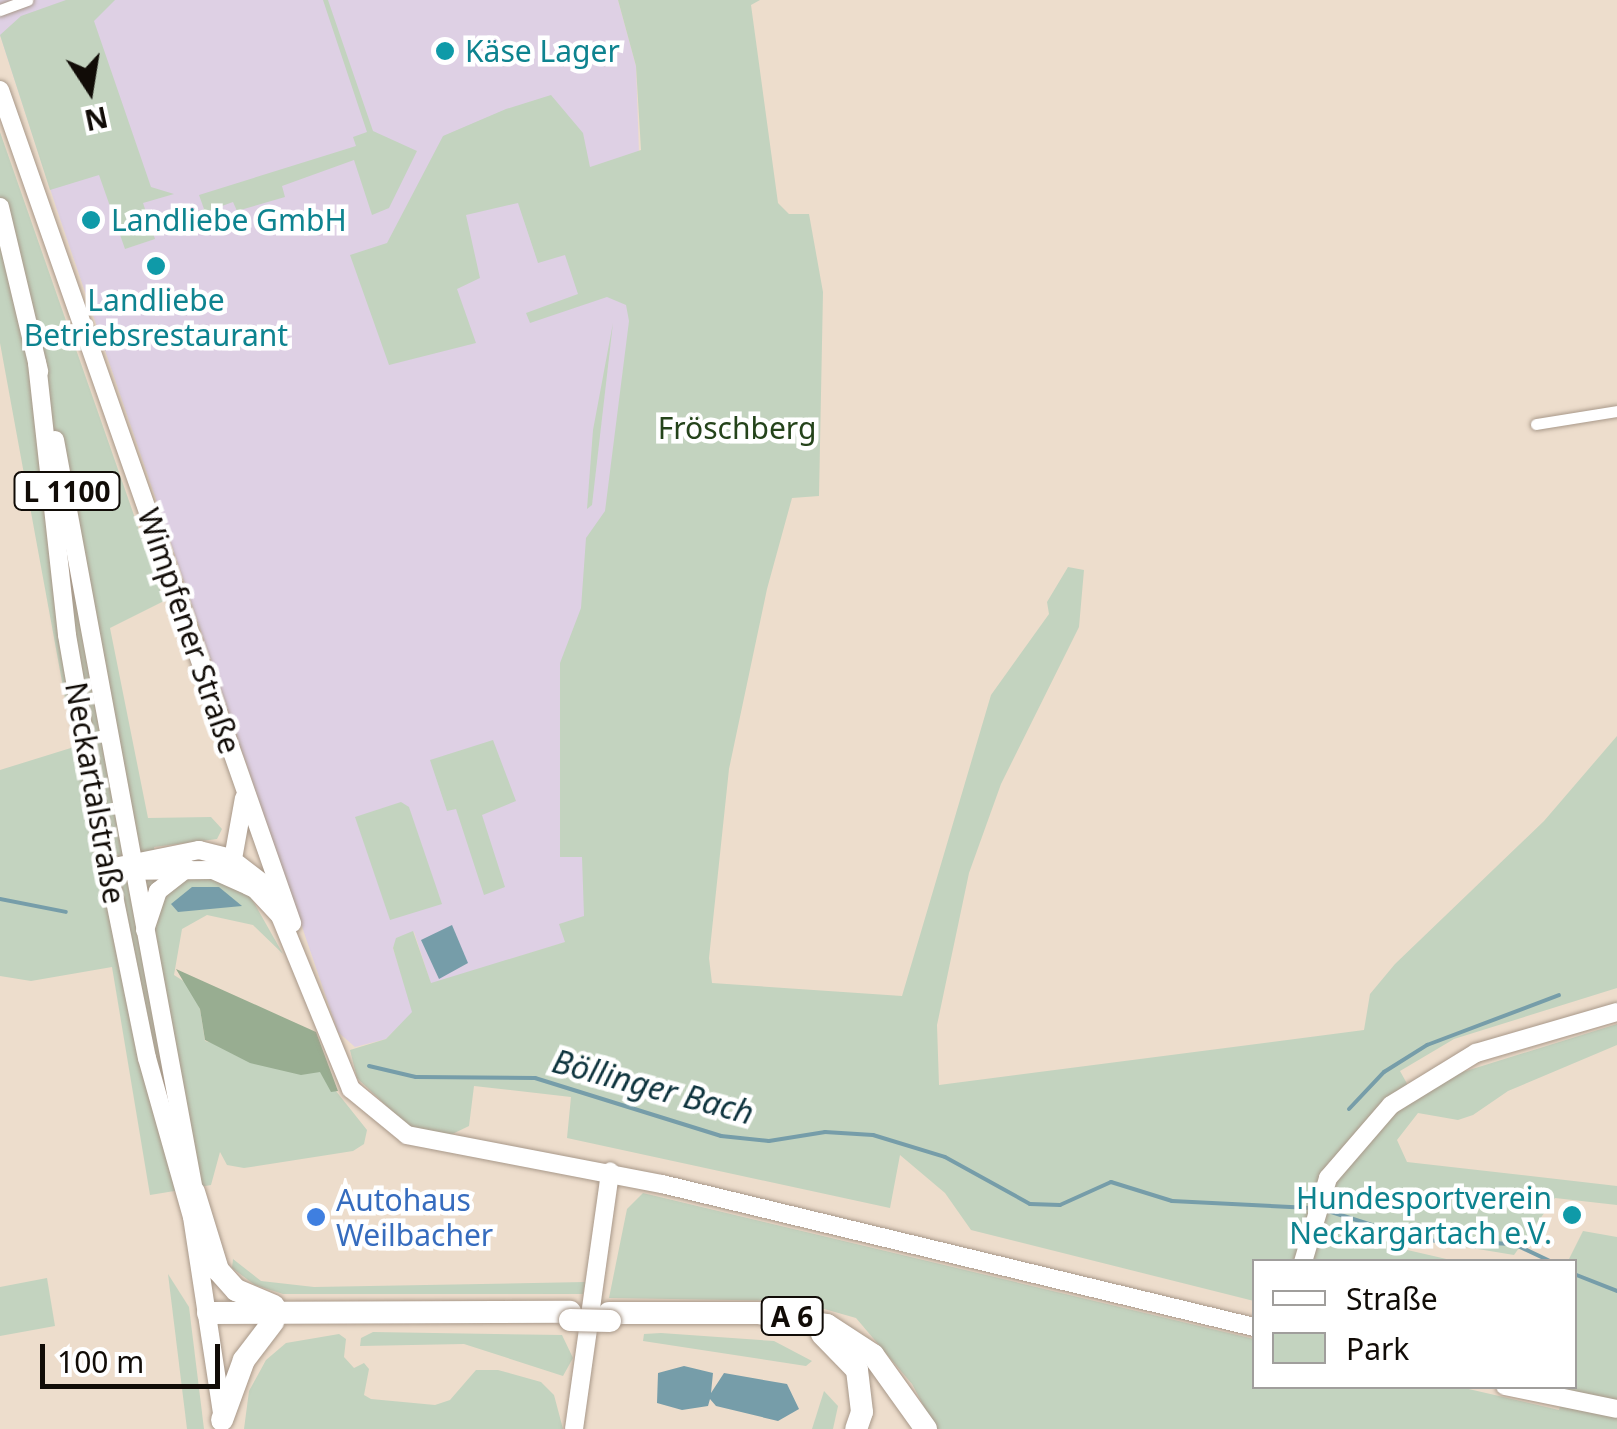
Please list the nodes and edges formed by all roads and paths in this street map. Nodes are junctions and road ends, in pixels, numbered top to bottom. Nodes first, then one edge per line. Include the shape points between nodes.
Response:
1 (27, 0) edge
2 (0, 10) edge
3 (0, 90) edge
4 (0, 207) edge
5 (37, 363) junction
6 (1617, 410) edge
7 (1536, 424) dead end
8 (240, 776) junction
9 (133, 866) junction
10 (187, 867) junction
11 (232, 867) junction
12 (108, 870) junction
13 (284, 902) junction
14 (146, 937) junction
15 (1617, 1012) edge
16 (334, 1057) junction
17 (610, 1172) junction
18 (194, 1192) junction
19 (192, 1216) junction
20 (1304, 1259) edge
21 (280, 1316) junction
22 (610, 1317) junction
23 (210, 1320) junction
24 (1252, 1327) edge
25 (1520, 1389) edge
26 (1617, 1409) edge
27 (223, 1425) edge
28 (574, 1429) edge
29 (856, 1429) edge
30 (926, 1429) edge

1 - 2 street
3 - 8 street, Wimpfener Straße
4 - 5 street, Neckartalstraße / L 1100
5 - 9 street, Neckartalstraße / L 1100 via 69,498
5 - 12 street, Neckartalstraße / L 1100 via 67,635
6 - 7 street
8 - 11 street, Wimpfener Straße via 244,810
8 - 13 street, Wimpfener Straße
9 - 10 street
9 - 11 street via 199,850
9 - 12 street
9 - 14 street, Neckartalstraße / L 1100
10 - 11 street
10 - 14 street via 158,891
11 - 13 street
11 - 16 street, Wimpfener Straße via 280,916
12 - 19 street, Neckartalstraße / L 1100
13 - 16 street, Wimpfener Straße
14 - 18 street, Neckartalstraße / L 1100
15 - 20 street via 1448,1066 1374,1118 1328,1178
16 - 17 street, Wimpfener Straße via 368,1109 406,1135
17 - 24 street, Wimpfener Straße
17 - 28 street
18 - 19 street, Neckartalstraße / L 1100
18 - 21 highway via 225,1280
19 - 23 street, Neckartalstraße / L 1100
21 - 22 highway, bridge
21 - 23 highway
21 - 27 highway via 244,1360
22 - 29 highway via 758,1321 824,1335 857,1370 862,1412
22 - 30 highway, A 6 via 758,1313 827,1325 873,1355
23 - 27 street, Neckartalstraße / L 1100
25 - 26 street

